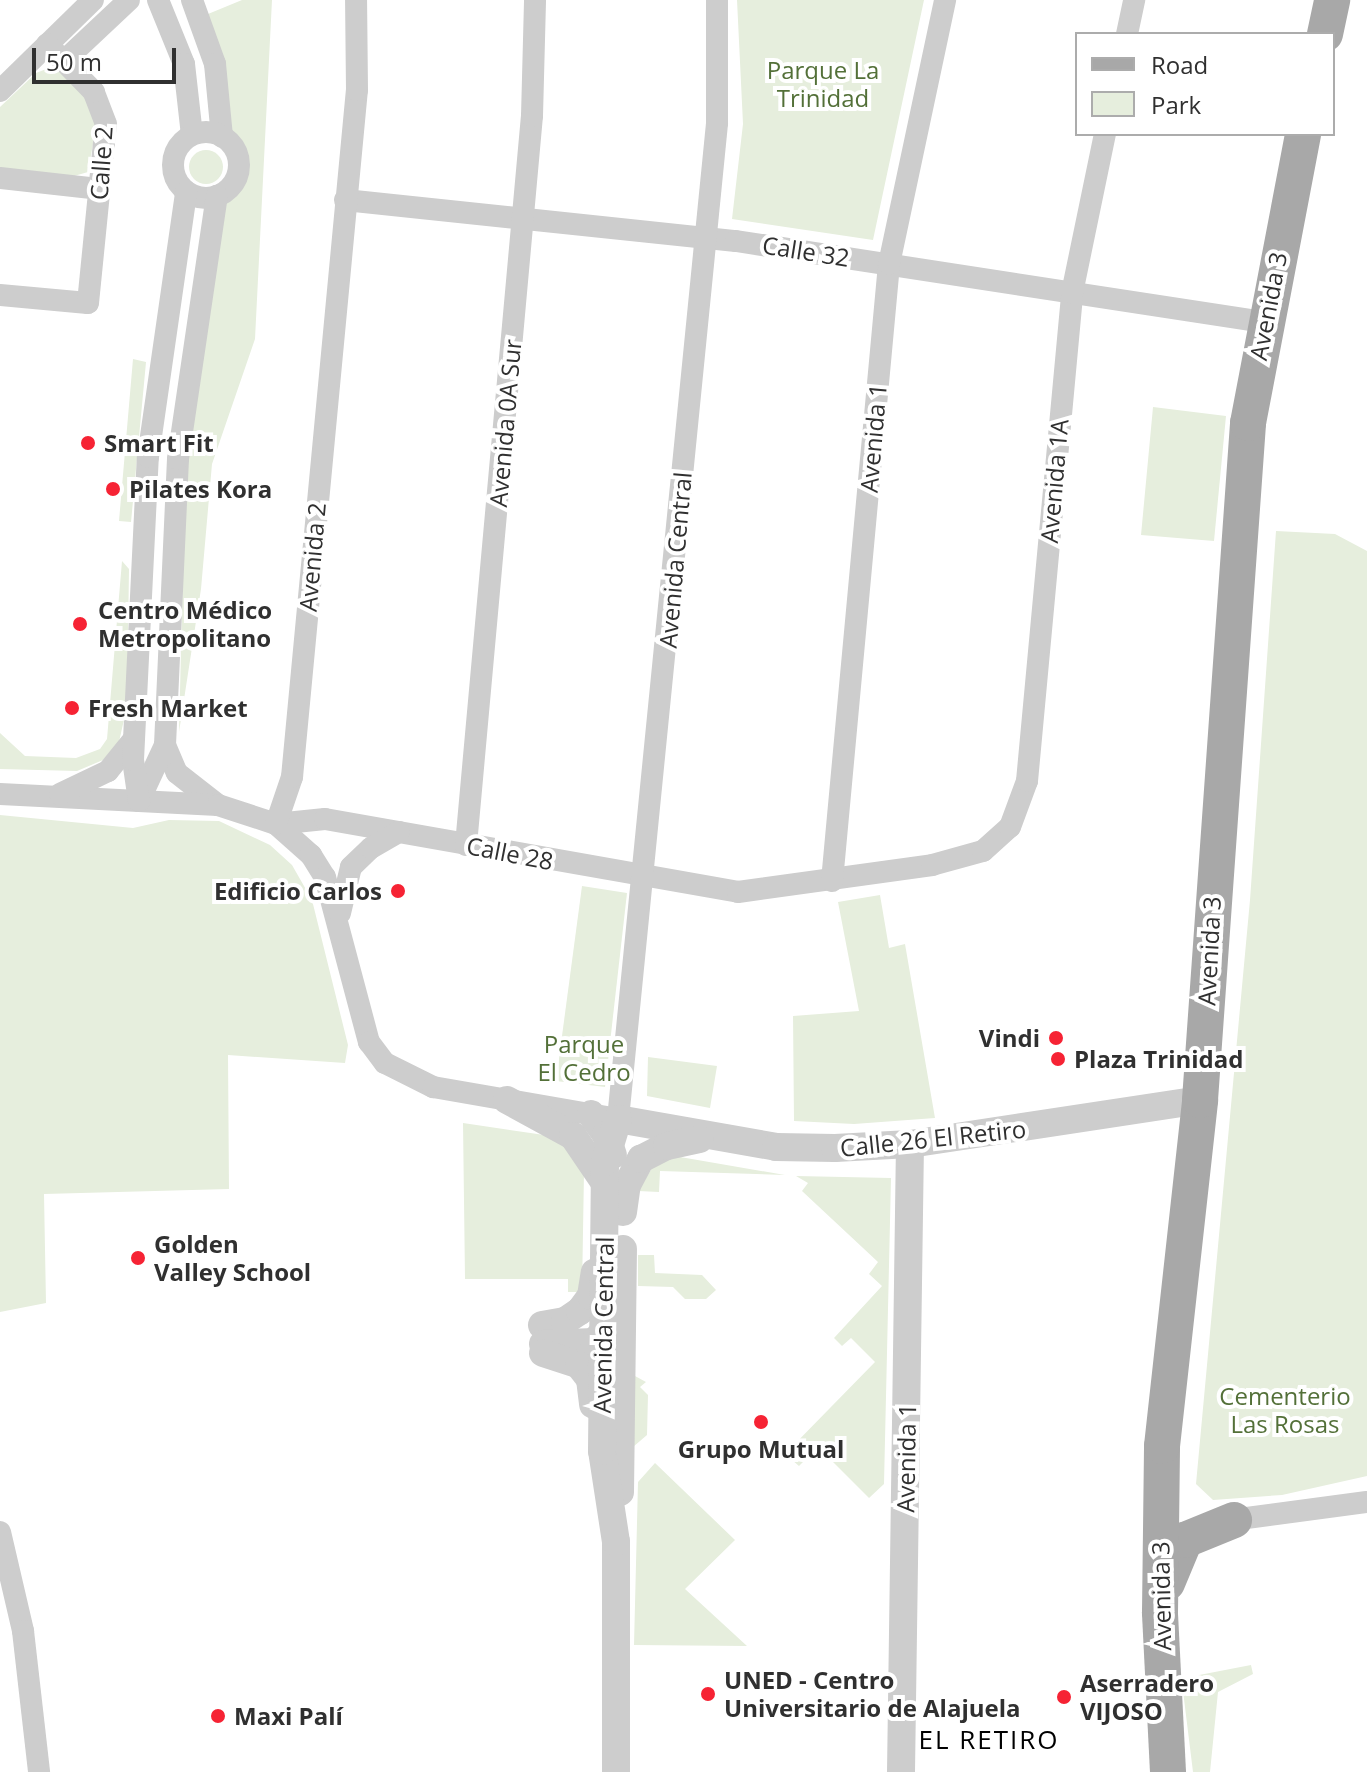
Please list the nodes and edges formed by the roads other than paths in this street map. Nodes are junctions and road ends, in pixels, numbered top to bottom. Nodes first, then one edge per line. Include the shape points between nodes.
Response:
1 (93, 0) edge
2 (129, 0) edge
3 (158, 0) edge
4 (192, 0) edge
5 (356, 0) edge
6 (535, 0) edge
7 (717, 0) edge
8 (945, 0) edge
9 (1134, 0) edge
10 (1332, 0) edge
11 (1127, 32) edge
12 (1325, 32) edge
13 (47, 44) junction
14 (64, 61) junction
15 (0, 91) edge
16 (192, 135) junction
17 (1105, 136) edge
18 (1303, 136) edge
19 (222, 137) junction
20 (0, 178) edge
21 (100, 189) junction
22 (186, 192) junction
23 (217, 196) junction
24 (345, 200) junction
25 (522, 217) junction
26 (706, 237) junction
27 (889, 264) junction
28 (1072, 293) junction
29 (0, 295) edge
30 (169, 311) junction
31 (198, 315) junction
32 (1263, 322) junction
33 (134, 739) junction
34 (165, 745) junction
35 (0, 794) edge
36 (55, 796) junction
37 (139, 801) junction
38 (218, 805) junction
39 (276, 824) junction
40 (1010, 827) joint
41 (399, 832) junction
42 (466, 845) junction
43 (645, 878) junction
44 (832, 881) junction
45 (339, 923) junction
46 (507, 1100) junction
47 (1200, 1100) junction
48 (606, 1126) junction
49 (712, 1137) junction
50 (910, 1144) junction
51 (605, 1183) junction
52 (614, 1212) junction
53 (603, 1337) junction
54 (542, 1339) junction
55 (613, 1404) junction
56 (1162, 1446) junction
57 (616, 1481) junction
58 (1367, 1502) edge
59 (1234, 1520) junction
60 (1159, 1527) junction
61 (0, 1532) edge
62 (1160, 1612) junction
63 (39, 1772) edge
64 (616, 1772) edge
65 (901, 1772) edge
66 (1168, 1772) edge

1 - 13 street
2 - 14 street
3 - 16 street via 184,64
4 - 19 street via 215,64
5 - 24 street, Avenida 2 via 357,90
6 - 25 street, Avenida 0A Sur
7 - 26 street, Avenida Central via 718,108
8 - 27 street, Avenida 1
9 - 11 street
10 - 12 main road
13 - 14 street, Calle 2
13 - 15 street
14 - 21 street, Calle 2 via 103,106
16 - 19 street
16 - 22 street via 178,149 173,167
17 - 28 street, Avenida 1A
18 - 32 main road, Avenida 3
19 - 23 street via 235,150 238,168 232,185
20 - 21 street
21 - 29 street, Calle 2 via 88,303
22 - 23 street
22 - 30 street
23 - 31 street
24 - 25 street, Calle 32
24 - 39 street, Avenida 2 via 292,777
25 - 26 street, Calle 32
25 - 42 street, Avenida 0A Sur
26 - 27 street, Calle 32
26 - 43 street, Avenida Central
27 - 28 street, Calle 32
27 - 44 street, Avenida 1
28 - 32 street, Calle 32
28 - 40 street, Avenida 1A via 1027,781
30 - 31 street
30 - 33 street via 148,457
31 - 34 street via 178,459
32 - 47 main road, Avenida 3 via 1242,485
33 - 36 street via 108,771
33 - 37 street
34 - 37 street
34 - 38 street via 177,773
35 - 36 street, Calle 28
36 - 37 street, Calle 28
37 - 38 street, Calle 28
38 - 39 street, Calle 28
39 - 41 street, Calle 28 via 325,819
39 - 45 street via 319,865
40 - 44 street, Calle 28 via 992,845 963,859
41 - 42 street, Calle 28
41 - 45 street via 351,867
42 - 43 street, Calle 28
43 - 44 street, Calle 28 via 738,892
43 - 48 street, Avenida Central
45 - 46 street via 369,1042 399,1074 433,1087
46 - 48 street
46 - 51 street via 573,1136
47 - 50 street, Calle 26 El Retiro
47 - 56 main road, Avenida 3
48 - 49 street, Calle 26 El Retiro
48 - 51 street, Avenida Central
48 - 52 street, Avenida Central
48 - 53 street via 614,1320
49 - 50 street, Calle 26 El Retiro via 803,1149
49 - 52 street via 667,1146 641,1159
50 - 65 street, Avenida 1
51 - 52 street, Avenida Central
52 - 53 street, Avenida Central
52 - 54 street via 595,1231 591,1296
52 - 55 street, Avenida Central
53 - 54 street via 594,1342
53 - 55 street, Avenida Central
54 - 57 street via 590,1379 594,1446
55 - 57 street, Avenida Central via 602,1451
56 - 59 main road via 1178,1494 1208,1515
56 - 60 main road, Avenida 3
57 - 64 street, Avenida Central
58 - 59 street
59 - 60 street
59 - 62 main road via 1202,1529 1179,1546
60 - 62 main road, Avenida 3
61 - 63 street via 23,1631
62 - 66 main road, Avenida 3

